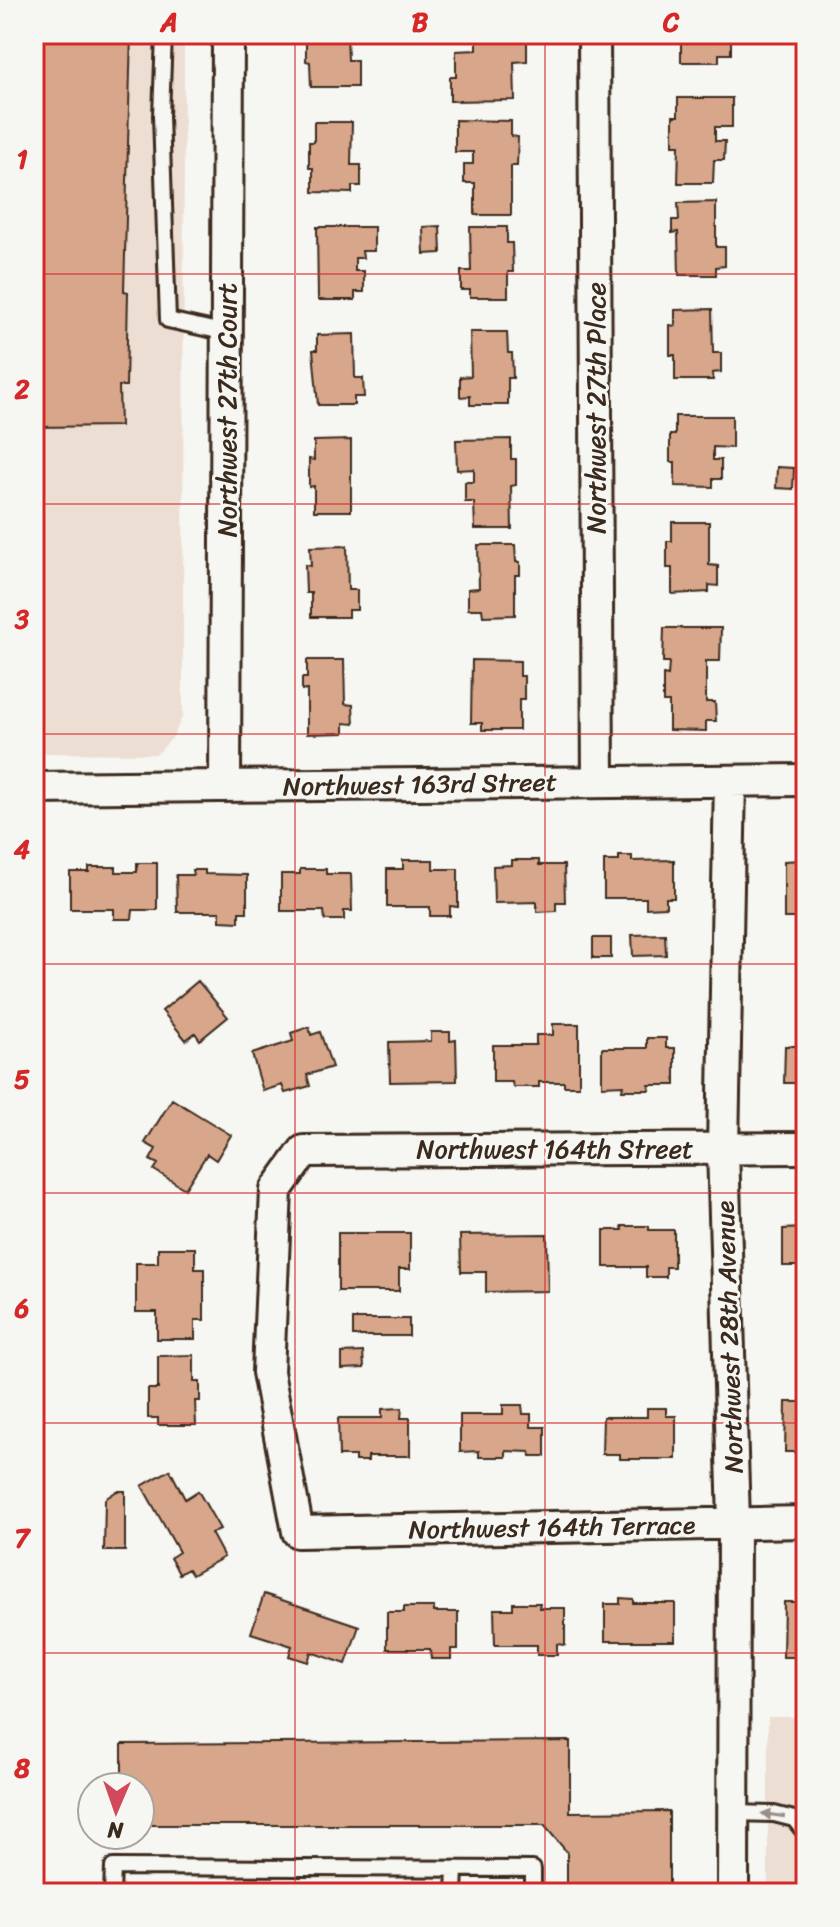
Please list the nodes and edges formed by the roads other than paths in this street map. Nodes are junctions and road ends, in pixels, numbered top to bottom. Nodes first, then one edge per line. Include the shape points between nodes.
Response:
1 (164, 34) edge
2 (228, 34) edge
3 (594, 34) edge
4 (227, 333) junction
5 (806, 780) edge
6 (730, 781) junction
7 (598, 782) junction
8 (225, 786) junction
9 (34, 788) edge
10 (723, 1148) junction
11 (806, 1148) edge
12 (734, 1522) junction
13 (806, 1522) edge
14 (298, 1532) joint
15 (733, 1813) junction
16 (806, 1834) edge
17 (455, 1869) junction
18 (112, 1893) edge
19 (454, 1893) edge
20 (533, 1893) edge
21 (733, 1893) edge

1 - 4 lane via 161,116 168,320
2 - 4 street, Northwest 27th Court
3 - 7 street, Northwest 27th Place
4 - 8 street, Northwest 27th Court
5 - 6 street, Northwest 163rd Street
6 - 7 street, Northwest 163rd Street
6 - 10 street, Northwest 28th Avenue
7 - 8 street, Northwest 163rd Street
8 - 9 street, Northwest 163rd Street
10 - 11 street, Northwest 164th Street
10 - 12 street, Northwest 28th Avenue
10 - 14 street, Northwest 164th Street via 304,1151 276,1190 268,1372
12 - 13 street, Northwest 164th Terrace
12 - 14 street, Northwest 164th Terrace
12 - 15 street, Northwest 28th Avenue
16 -> 15 lane via 794,1819 784,1816
15 - 21 street, Northwest 28th Avenue
17 - 18 lane via 113,1867
17 - 19 lane
17 - 20 lane via 533,1869

